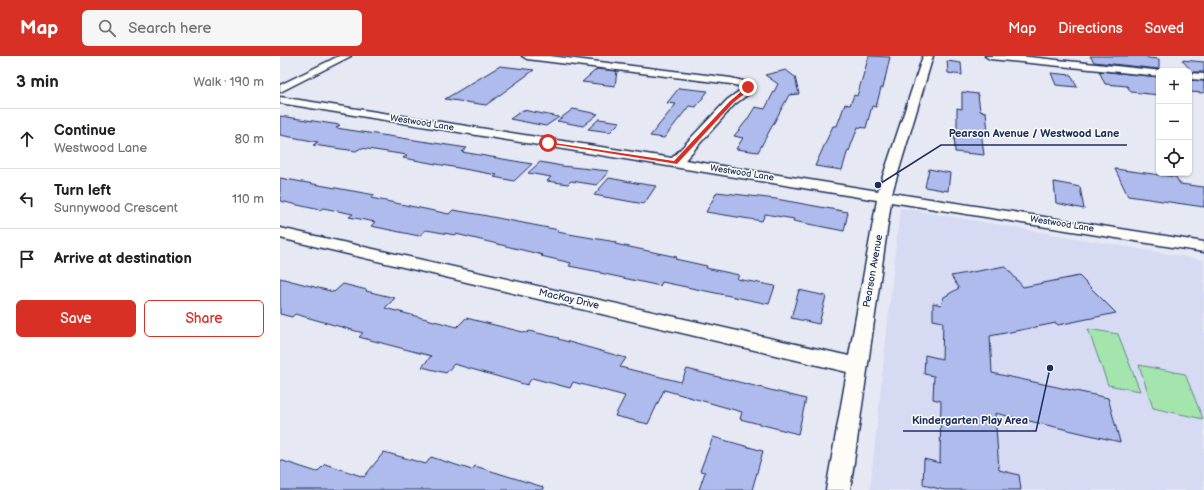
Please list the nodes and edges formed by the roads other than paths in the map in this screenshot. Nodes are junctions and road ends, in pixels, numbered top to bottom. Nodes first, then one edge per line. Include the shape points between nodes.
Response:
1 (346, 56) edge
2 (527, 56) edge
3 (928, 56) edge
4 (990, 56) edge
5 (1156, 73) edge
6 (1192, 76) edge
7 (1204, 77) edge
8 (280, 89) edge
9 (280, 100) edge
10 (675, 163) junction
11 (884, 196) junction
12 (280, 233) edge
13 (1204, 247) edge
14 (857, 366) junction
15 (838, 490) edge

1 - 8 street
2 - 10 street via 731,81 747,86 746,90
3 - 11 street, Pearson Avenue
4 - 5 street
6 - 7 street
9 - 10 street, Westwood Lane
10 - 11 street, Westwood Lane
11 - 13 street, Westwood Lane
11 - 14 street, Pearson Avenue
12 - 14 street, MacKay Drive
14 - 15 street, Pearson Avenue

